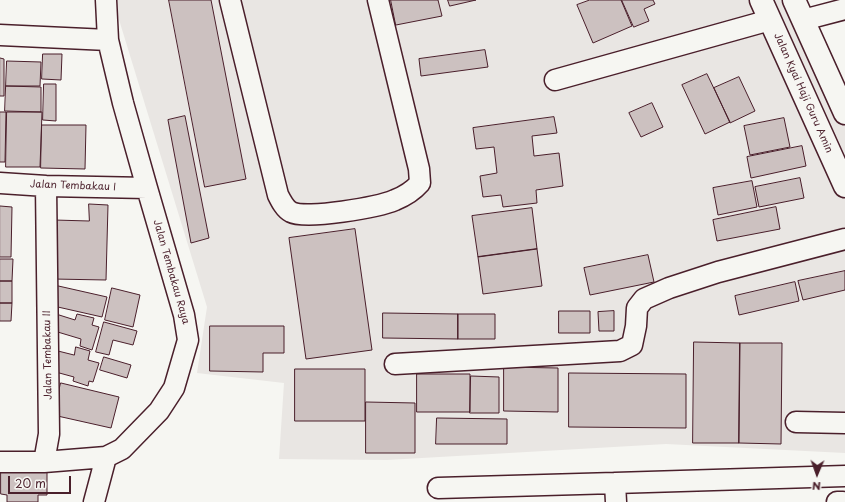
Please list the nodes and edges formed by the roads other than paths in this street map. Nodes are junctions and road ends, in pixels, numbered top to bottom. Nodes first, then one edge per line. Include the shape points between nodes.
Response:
1 (106, 0) edge
2 (230, 0) edge
3 (378, 0) edge
4 (761, 0) edge
5 (794, 0) edge
6 (822, 15) edge
7 (770, 20) junction
8 (0, 35) edge
9 (108, 40) junction
10 (555, 80) dead end
11 (840, 85) edge
12 (845, 113) edge
13 (0, 183) edge
14 (46, 186) junction
15 (845, 186) edge
16 (147, 188) junction
17 (845, 238) edge
18 (395, 364) dead end
19 (796, 422) dead end
20 (845, 423) edge
21 (106, 457) junction
22 (0, 462) edge
23 (44, 462) junction
24 (845, 476) edge
25 (438, 488) dead end
26 (615, 493) edge
27 (94, 502) edge
28 (837, 502) edge
29 (843, 502) edge

1 - 9 street, Jalan Tembakau Raya
2 - 3 street via 278,195 292,212 304,215 345,212 394,200 414,190 420,183 419,169
4 - 7 main road, Jalan Kyai Haji Guru Amin
5 - 6 main road
6 - 11 main road
7 - 10 street
7 - 15 main road, Jalan Kyai Haji Guru Amin
8 - 9 street
9 - 16 street, Jalan Tembakau Raya
11 - 12 main road
13 - 14 street, Jalan Tembakau I
14 - 16 street, Jalan Tembakau I
14 - 23 street, Jalan Tembakau II via 49,434
16 - 21 street, Jalan Tembakau Raya via 184,315 188,340 174,388 159,411 122,449
17 - 18 street via 718,272 644,299 637,308 632,345 620,351
19 - 20 street
21 - 23 street
21 - 27 street
22 - 23 street
24 - 26 street
25 - 26 street
28 - 29 street

